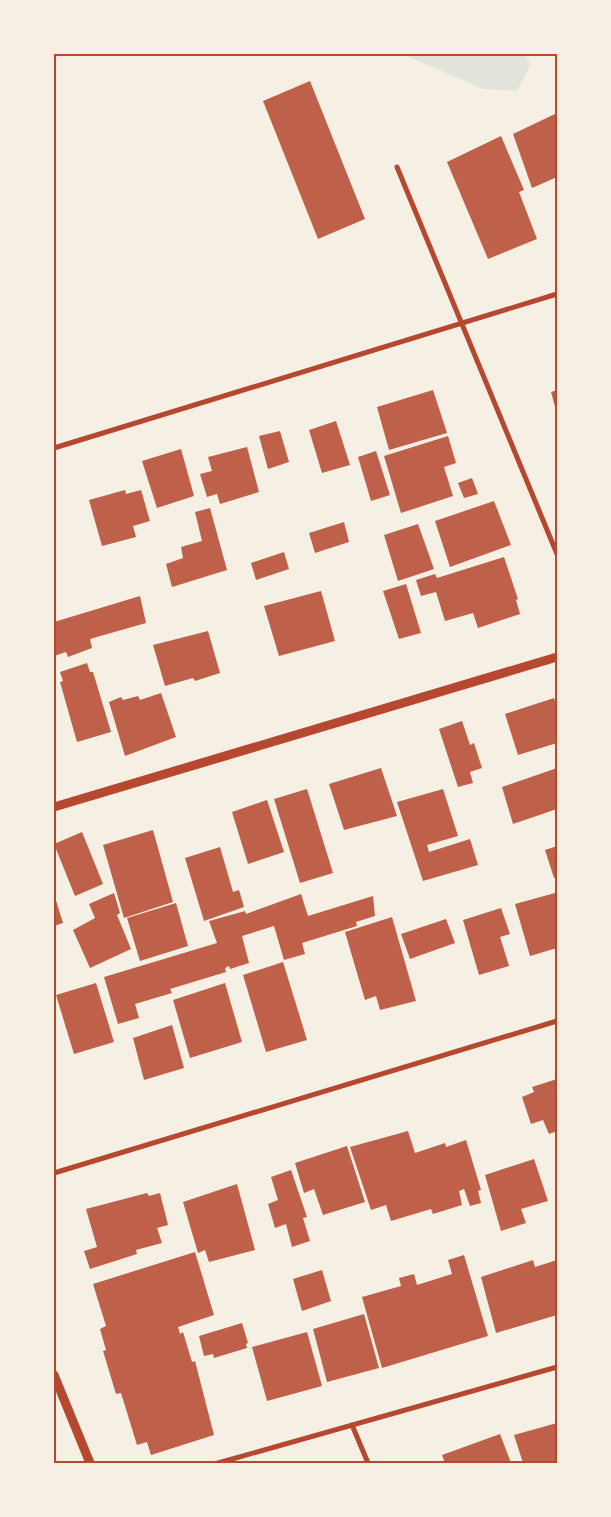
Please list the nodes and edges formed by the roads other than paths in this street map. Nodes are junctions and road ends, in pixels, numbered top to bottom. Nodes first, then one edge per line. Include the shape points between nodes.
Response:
1 (397, 167) dead end
2 (557, 294) edge
3 (461, 323) junction
4 (54, 448) edge
5 (557, 554) edge
6 (557, 657) edge
7 (54, 807) edge
8 (557, 1021) edge
9 (54, 1173) edge
10 (557, 1367) edge
11 (54, 1375) edge
12 (352, 1425) junction
13 (90, 1463) edge
14 (218, 1463) edge
15 (368, 1463) edge

1 - 3 street
2 - 3 street
3 - 4 street
3 - 5 street
6 - 7 street
8 - 9 street
10 - 12 street
11 - 13 street
12 - 14 street
12 - 15 street

